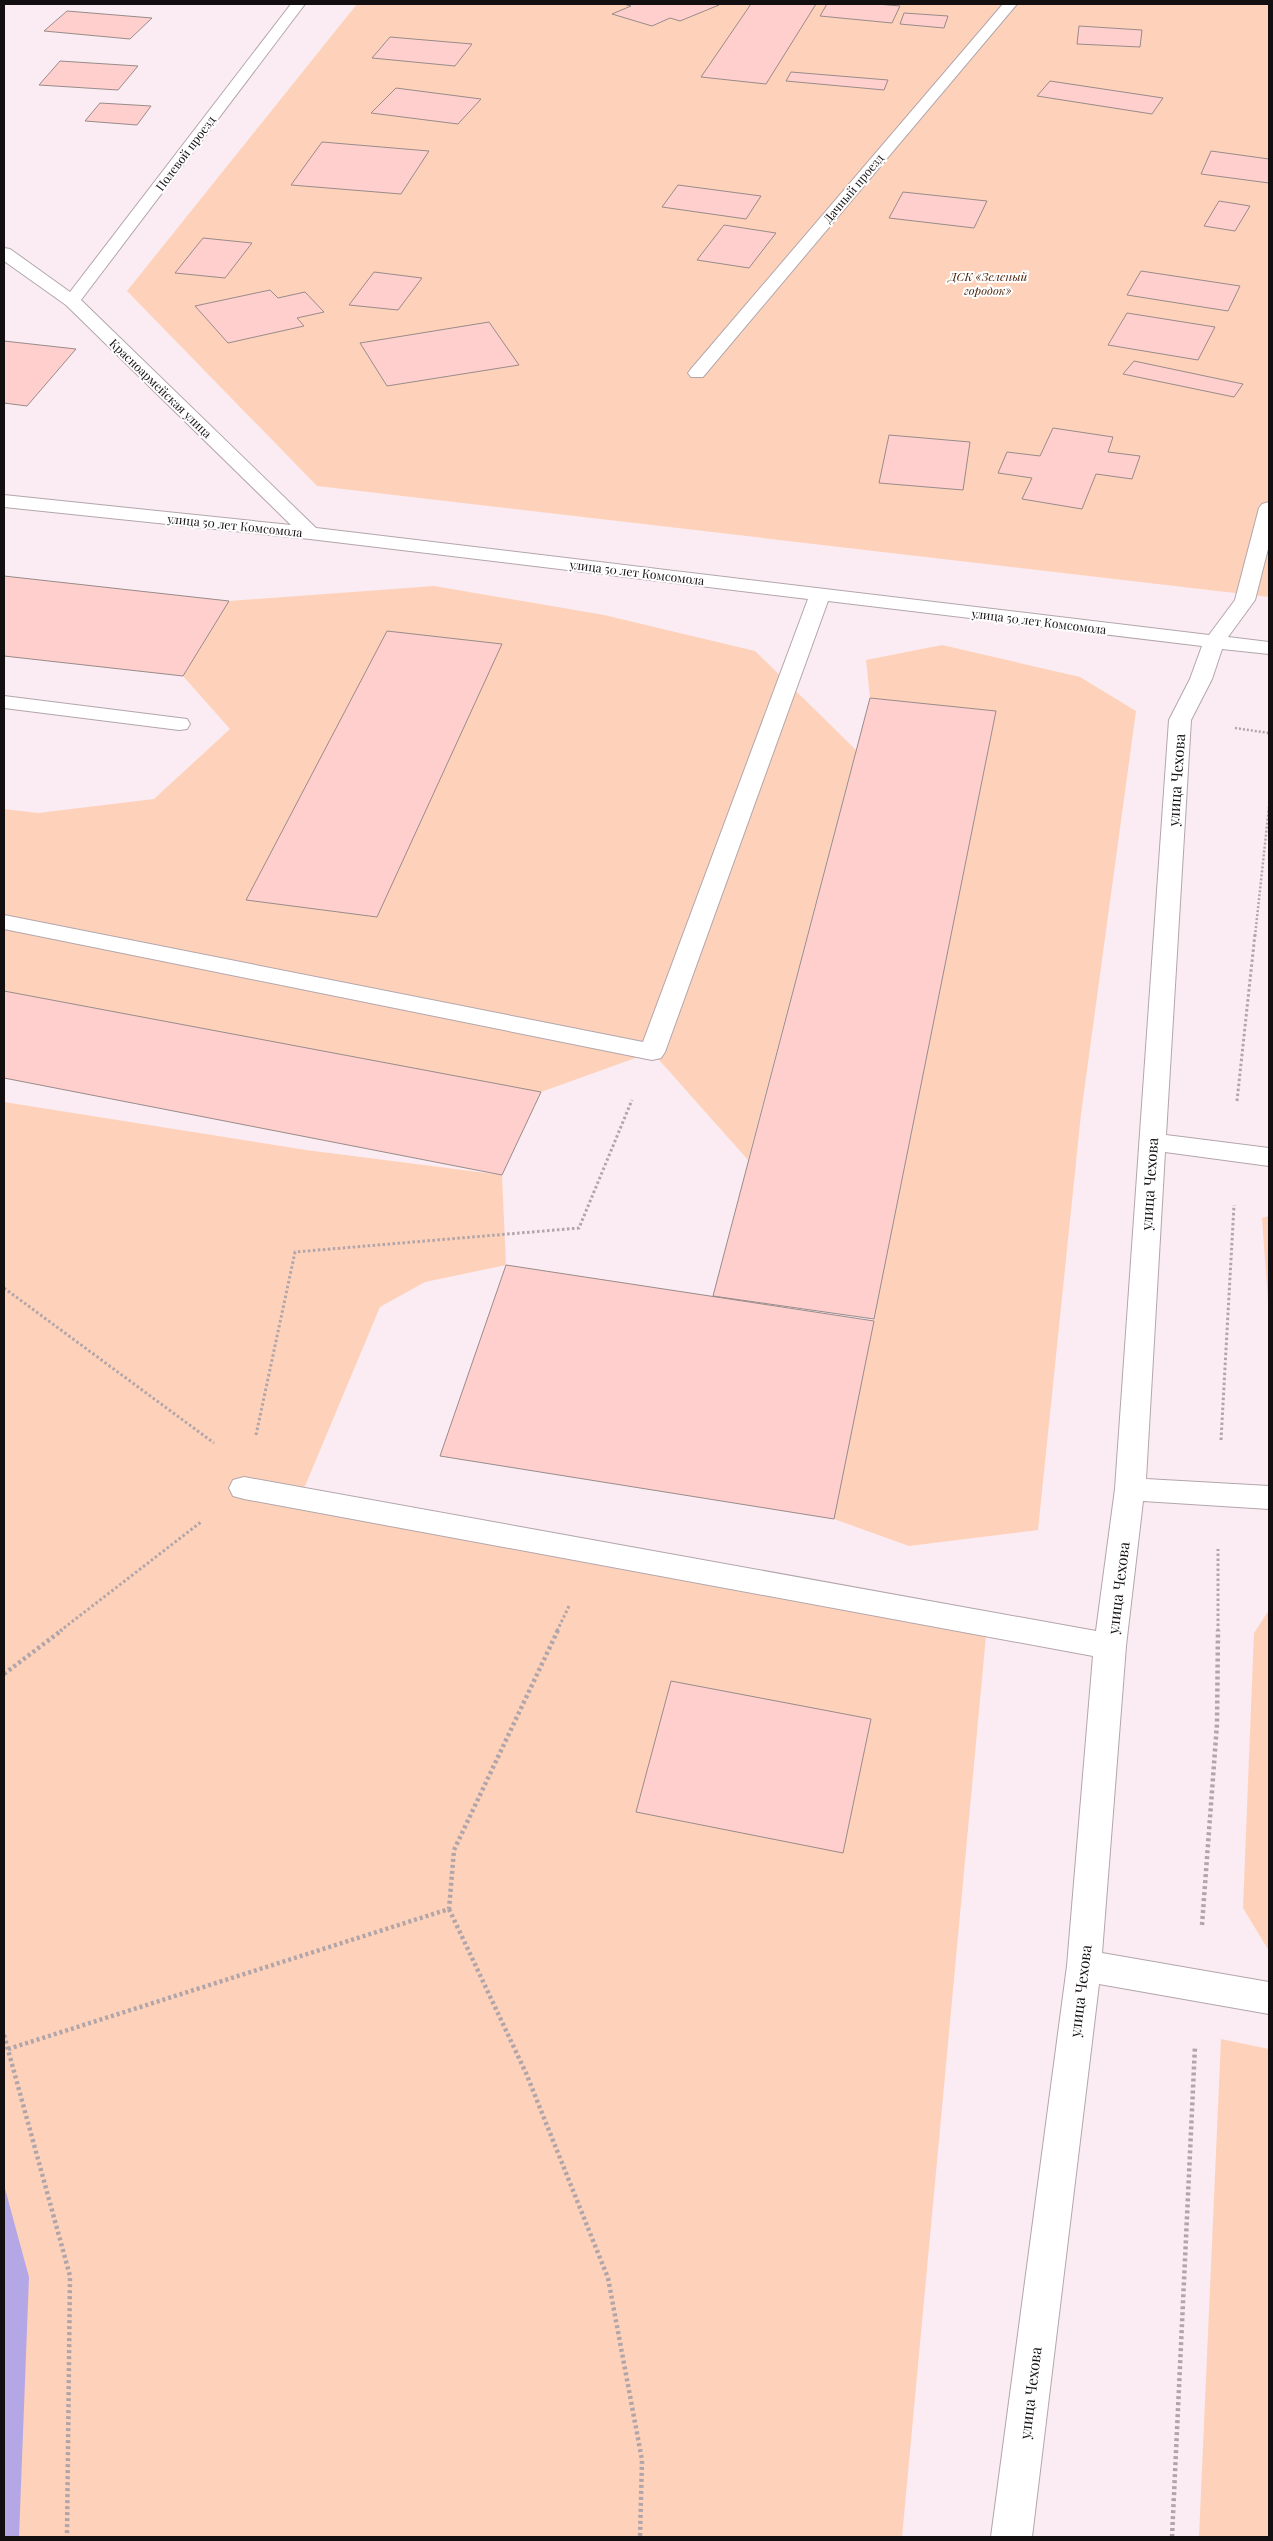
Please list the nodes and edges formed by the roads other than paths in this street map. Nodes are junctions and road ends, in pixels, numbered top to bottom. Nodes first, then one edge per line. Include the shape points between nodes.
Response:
1 (298, 4) edge
2 (1010, 4) edge
3 (4, 253) edge
4 (72, 301) junction
5 (697, 373) dead end
6 (4, 501) edge
7 (1269, 508) edge
8 (310, 533) junction
9 (820, 595) junction
10 (1214, 642) junction
11 (1269, 648) edge
12 (4, 702) edge
13 (179, 724) dead end
14 (4, 922) edge
15 (1152, 1142) junction
16 (1269, 1157) edge
17 (246, 1479) road end
18 (1130, 1489) junction
19 (1269, 1498) edge
20 (1110, 1646) junction
21 (1084, 1966) junction
22 (1269, 1998) edge
23 (1012, 2537) edge

1 - 4 street, Полевой проезд
2 - 5 street, Дачный проезд
3 - 4 street, Красноармейская улица
4 - 8 street, Красноармейская улица
6 - 8 street, улица 50 лет Комсомола
7 - 10 street, улица Чехова via 1245,600
8 - 9 street, улица 50 лет Комсомола
9 - 10 street, улица 50 лет Комсомола
9 - 14 street via 652,1052
10 - 11 street, улица 50 лет Комсомола
10 - 15 street, улица Чехова via 1180,720
12 - 13 street
15 - 16 street
15 - 18 street, улица Чехова
17 - 20 street via 594,1553
18 - 19 street
18 - 20 street, улица Чехова
20 - 21 street, улица Чехова
21 - 22 street
21 - 23 street, улица Чехова

